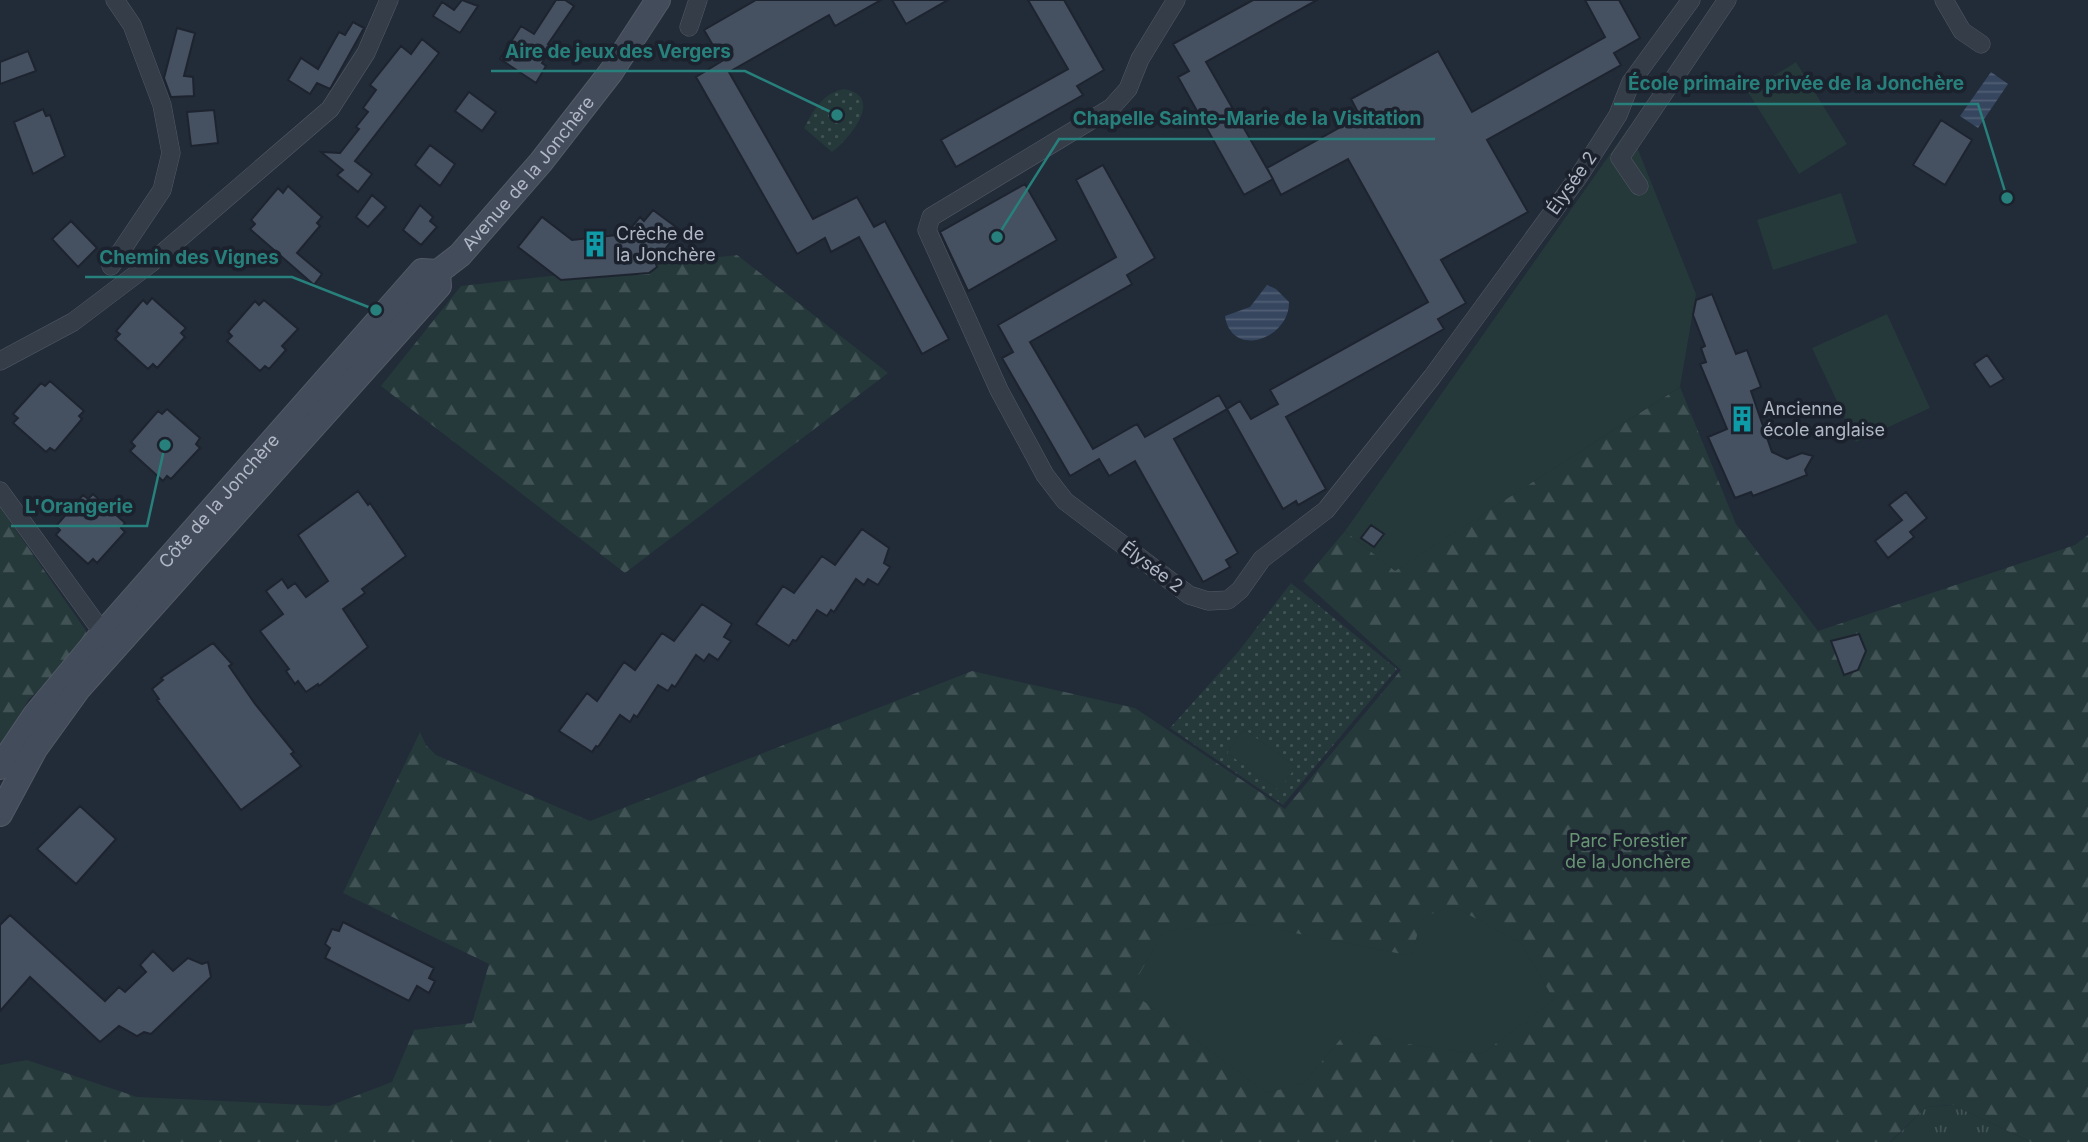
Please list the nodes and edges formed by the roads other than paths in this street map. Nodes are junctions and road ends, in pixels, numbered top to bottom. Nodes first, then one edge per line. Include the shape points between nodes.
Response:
1 (115, 0) edge
2 (389, 0) edge
3 (658, 0) edge
4 (698, 0) edge
5 (1176, 0) edge
6 (1691, 0) edge
7 (1727, 0) edge
8 (1944, 0) edge
9 (689, 27) dead end
10 (1982, 44) dead end
11 (1639, 186) dead end
12 (111, 266) dead end
13 (438, 272) junction
14 (0, 361) edge
15 (335, 370) joint
16 (334, 403) joint
17 (0, 491) edge
18 (109, 639) junction
19 (0, 767) edge
20 (0, 814) edge

1 - 12 street via 132,26 162,105 171,153 162,190
2 - 14 street via 366,53 330,109 151,263 73,322
3 - 13 street, Avenue de la Jonchère via 611,72 541,162 460,255
4 - 9 street
5 - 6 street, Élysée 2 via 1140,59 1128,89 1111,108 931,217 927,230 999,390 1045,475 1065,502 1189,595 1208,601 1228,600 1262,559 1326,510 1433,377 1579,176 1618,115 1631,82
7 - 11 street via 1620,158
8 - 10 street via 1962,31
13 - 15 street, Avenue de la Jonchère via 422,271
13 - 16 street, Avenue de la Jonchère via 439,286
15 - 18 street, Côte de la Jonchère
16 - 18 street, Côte de la Jonchère
17 - 18 street
18 - 19 street, Côte de la Jonchère via 35,715
18 - 20 street, Côte de la Jonchère via 49,727

